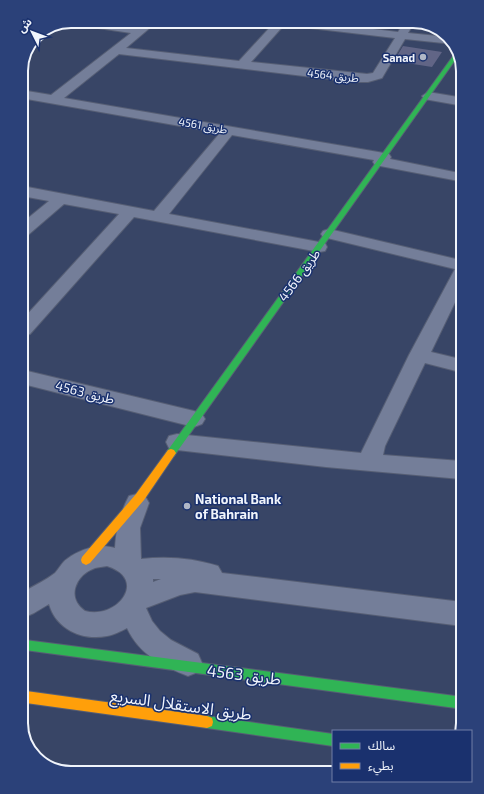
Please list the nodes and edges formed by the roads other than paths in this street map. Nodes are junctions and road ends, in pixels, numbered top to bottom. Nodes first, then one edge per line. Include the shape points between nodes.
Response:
1 (117, 28) edge
2 (145, 28) edge
3 (274, 28) edge
4 (336, 28) edge
5 (406, 28) edge
6 (141, 31) junction
7 (401, 36) junction
8 (443, 41) edge
9 (116, 50) junction
10 (454, 58) edge
11 (242, 65) junction
12 (428, 96) junction
13 (28, 97) edge
14 (53, 100) junction
15 (456, 101) edge
16 (229, 130) junction
17 (382, 159) junction
18 (456, 176) edge
19 (28, 192) edge
20 (61, 198) junction
21 (130, 212) junction
22 (158, 217) junction
23 (28, 227) edge
24 (329, 234) junction
25 (319, 247) junction
26 (456, 264) edge
27 (456, 281) edge
28 (28, 324) edge
29 (419, 355) junction
30 (456, 365) edge
31 (28, 378) edge
32 (194, 419) junction
33 (177, 442) junction
34 (369, 463) junction
35 (456, 470) edge
36 (140, 497) junction
37 (86, 560) junction
38 (132, 566) junction
39 (64, 580) junction
40 (277, 592) junction
41 (28, 603) edge
42 (136, 603) junction
43 (456, 613) edge
44 (28, 644) edge
45 (197, 668) junction
46 (28, 698) edge
47 (456, 702) edge
48 (332, 740) edge

1 - 6 street
2 - 6 street
3 - 11 street
4 - 7 street
5 - 7 street, طريق 4564
6 - 9 street
7 - 8 street
7 - 11 street, طريق 4564 via 378,75 368,78
9 - 11 street, طريق 4564
9 - 14 street
10 - 12 street, طريق 4566
12 - 15 street
12 - 17 street, طريق 4566
13 - 14 street, طريق 4561
14 - 16 street, طريق 4561
16 - 17 street, طريق 4561
16 - 22 street
17 - 18 street, طريق 4561
17 - 24 street, طريق 4566
19 - 20 street
20 - 21 street
20 - 23 street
21 - 22 street
21 - 28 street
22 - 25 street
24 - 25 street, طريق 4566
24 - 26 street
25 - 32 street, طريق 4566
27 - 29 street
29 - 30 street
29 - 34 street via 374,446
31 - 32 street, طريق 4563
32 - 33 street, طريق 4566
33 - 34 street
33 - 36 street, طريق 4566
34 - 35 street
36 - 37 street, طريق 4566
36 - 38 street, طريق 4566 via 128,528
37 - 38 street via 107,556
37 - 39 street
38 - 40 street via 192,569
38 - 42 street via 141,584
39 - 41 street
39 - 42 street via 60,599 70,617 79,622 90,625 114,622 125,616
40 - 42 street via 195,581 178,584
40 - 43 street
42 - 45 street via 141,628 148,638 168,653
44 - 45 street, طريق 4563
45 - 47 street, طريق 4563
46 - 48 street, طريق الاستقلال السريع

